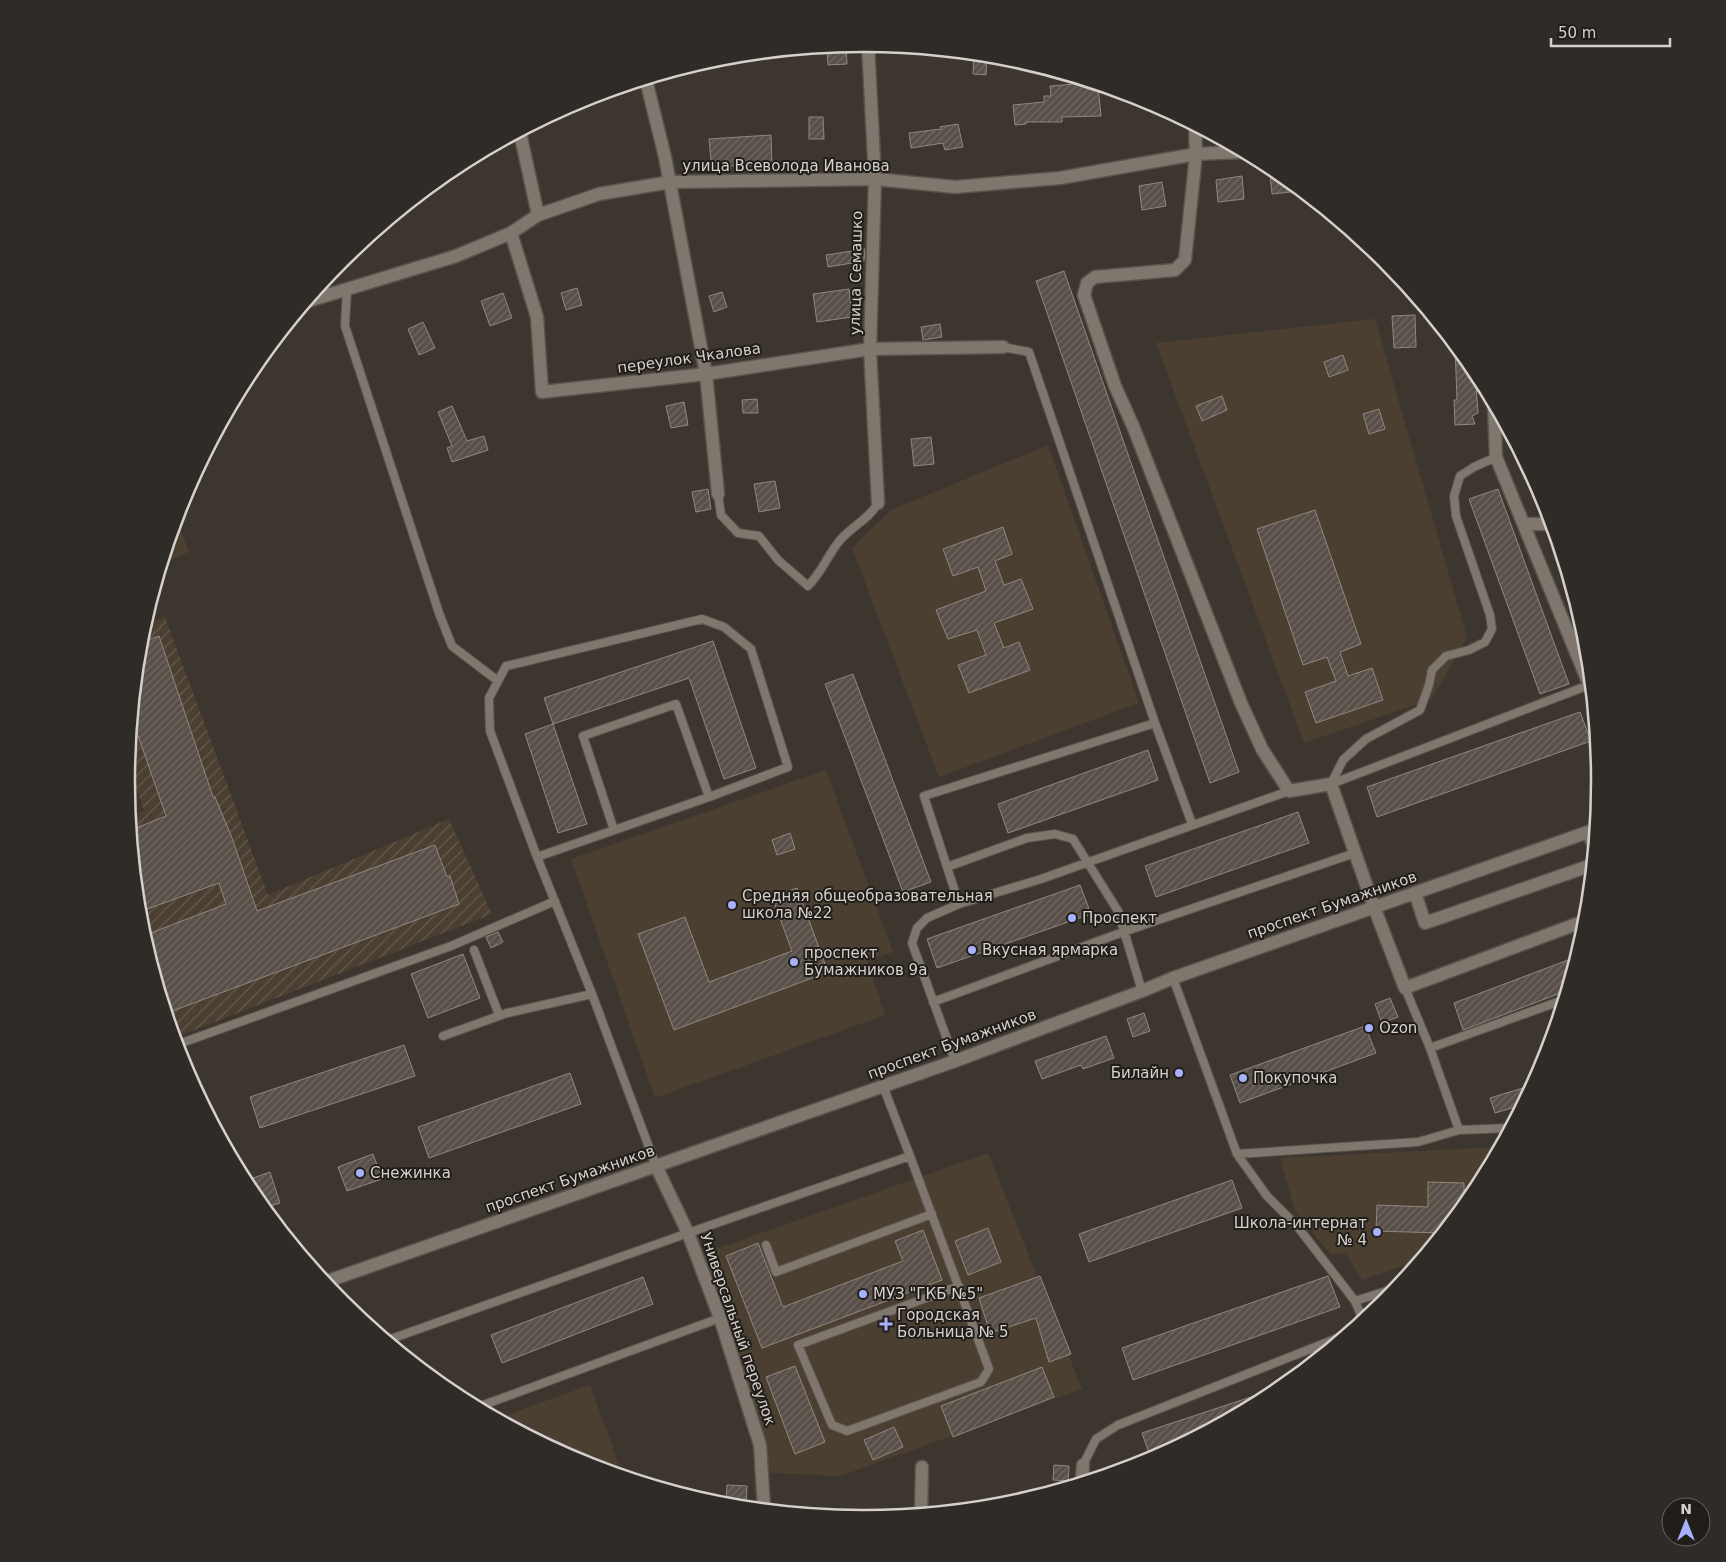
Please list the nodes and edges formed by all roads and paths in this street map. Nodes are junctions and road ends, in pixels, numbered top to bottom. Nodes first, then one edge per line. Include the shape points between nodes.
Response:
1 (868, 52) edge
2 (647, 85) edge
3 (1195, 133) edge
4 (521, 138) edge
5 (1231, 152) edge
6 (1196, 154) junction
7 (875, 180) junction
8 (670, 182) junction
9 (538, 215) junction
10 (511, 233) junction
11 (347, 289) junction
12 (318, 298) edge
13 (1002, 347) joint
14 (870, 349) junction
15 (706, 374) junction
16 (1494, 418) edge
17 (1496, 457) junction
18 (718, 494) joint
19 (878, 503) joint
20 (1524, 524) junction
21 (1544, 524) edge
22 (1582, 668) edge
23 (498, 681) junction
24 (1585, 689) edge
25 (1155, 723) junction
26 (1331, 784) junction
27 (1289, 791) junction
28 (709, 797) junction
29 (1192, 824) junction
30 (614, 830) junction
31 (1589, 835) edge
32 (1355, 853) junction
33 (537, 857) junction
34 (1088, 862) junction
35 (947, 867) junction
36 (1586, 867) edge
37 (1415, 893) junction
38 (555, 901) junction
39 (959, 904) junction
40 (1374, 907) junction
41 (1578, 923) edge
42 (1123, 932) junction
43 (474, 950) dead end
44 (1173, 978) junction
45 (1405, 988) junction
46 (1142, 991) junction
47 (592, 994) junction
48 (933, 1002) junction
49 (1557, 1002) edge
50 (500, 1016) junction
51 (443, 1036) dead end
52 (183, 1042) edge
53 (1430, 1048) junction
54 (955, 1061) junction
55 (884, 1086) junction
56 (1503, 1128) edge
57 (1459, 1130) junction
58 (1237, 1154) junction
59 (910, 1156) junction
60 (656, 1166) junction
61 (932, 1214) junction
62 (688, 1232) junction
63 (766, 1246) dead end
64 (332, 1279) edge
65 (959, 1286) junction
66 (1381, 1293) edge
67 (1356, 1301) junction
68 (1360, 1313) edge
69 (720, 1318) junction
70 (394, 1338) edge
71 (1326, 1343) edge
72 (486, 1404) edge
73 (1083, 1465) joint
74 (922, 1467) dead end
75 (1082, 1476) edge
76 (764, 1502) edge
77 (921, 1507) edge

1 - 7 street, улица Семашко
2 - 8 street
3 - 6 street
4 - 9 street
5 - 6 street, улица Всеволода Иванова
6 - 7 street, улица Всеволода Иванова via 1060,178 955,187
6 - 27 street via 1185,260 1175,270 1095,277 1087,283 1084,295 1115,386 1241,703 1262,749
7 - 8 street, улица Всеволода Иванова
7 - 14 street, улица Семашко
8 - 9 street, улица Всеволода Иванова via 599,194
8 - 15 street
9 - 10 street, улица Всеволода Иванова
10 - 11 street, улица Всеволода Иванова via 456,256
10 - 15 street, переулок Чкалова via 537,317 542,392
11 - 12 street, улица Всеволода Иванова
11 - 23 lane via 345,326 439,613 452,646
13 - 14 street, переулок Чкалова
13 - 25 lane via 1029,352
14 - 15 street, переулок Чкалова
14 - 19 street, улица Семашко
15 - 18 street
16 - 17 street
17 - 20 street
17 - 26 lane via 1460,476 1454,496 1456,516 1492,629 1485,642 1446,656 1432,670 1420,710 1366,739 1342,760
18 - 19 lane via 721,515 738,533 759,536 778,560 808,586 818,576 837,544 874,511
20 - 21 street
20 - 22 street
23 - 28 lane via 506,666 702,619 724,627 751,649 788,767
23 - 33 lane via 489,698 490,730
24 - 26 lane
25 - 29 lane
25 - 35 lane via 924,796
26 - 27 street
26 - 32 street
27 - 29 lane
28 - 30 lane
28 - 30 lane via 676,704 583,736
29 - 34 lane
30 - 33 lane
31 - 37 street, проспект Бумажников via 1588,832
32 - 40 street
32 - 42 lane
33 - 38 lane
34 - 35 lane via 1073,838 1055,834 1027,838
34 - 39 lane
34 - 42 lane via 1118,911
35 - 39 lane
36 - 37 street via 1425,922
37 - 40 street, проспект Бумажников
38 - 47 lane
38 - 52 lane via 451,946
39 - 48 lane via 928,918 917,928 912,943
40 - 44 street, проспект Бумажников
40 - 45 street
41 - 45 street
42 - 46 lane
42 - 48 lane
43 - 50 lane
44 - 46 street, проспект Бумажников
44 - 58 lane
45 - 53 lane
46 - 54 street, проспект Бумажников
47 - 50 lane
47 - 60 lane
48 - 54 lane
49 - 53 lane
50 - 51 lane
53 - 57 lane
54 - 55 street, проспект Бумажников
55 - 59 lane
55 - 60 street, проспект Бумажников
56 - 57 lane
57 - 58 lane via 1418,1142
58 - 67 lane via 1267,1196 1297,1226
59 - 61 lane
59 - 62 lane
60 - 62 street, Универсальный переулок
60 - 64 street, проспект Бумажников
61 - 63 lane via 776,1272
61 - 65 lane
62 - 69 street, Универсальный переулок
62 - 70 lane
65 - 65 lane via 989,1369 981,1382 847,1430 832,1425 798,1345
66 - 67 lane
67 - 68 lane
69 - 72 lane
69 - 76 street, Универсальный переулок via 760,1445
71 - 73 lane via 1118,1425 1096,1439
73 - 75 street
74 - 77 street

